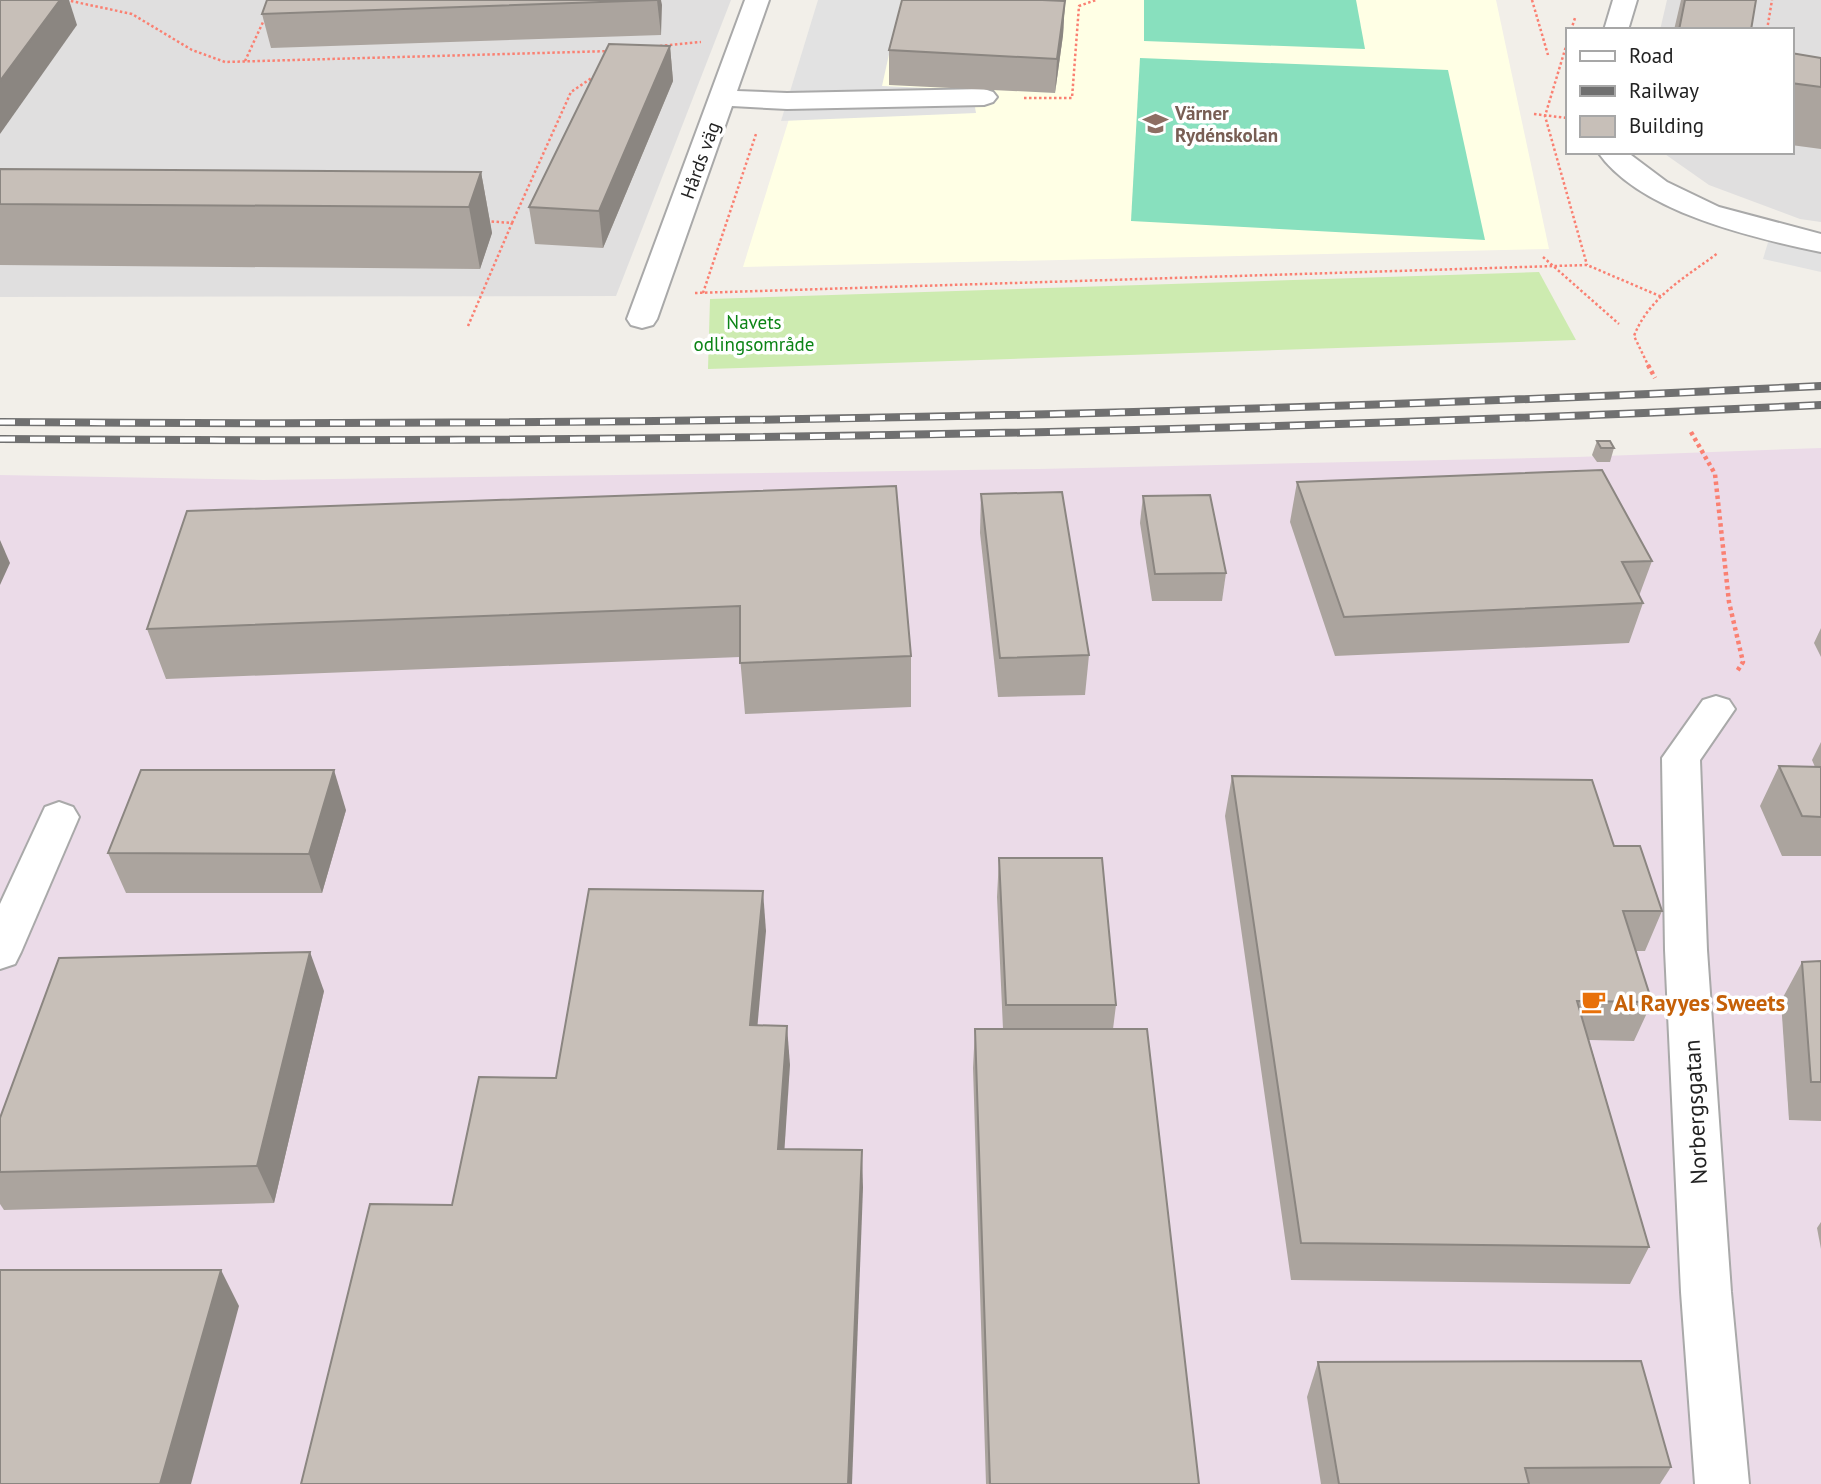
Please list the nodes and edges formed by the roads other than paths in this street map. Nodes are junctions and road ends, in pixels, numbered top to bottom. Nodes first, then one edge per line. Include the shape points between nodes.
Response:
1 (757, 0) edge
2 (1625, 0) edge
3 (1617, 28) edge
4 (984, 97) road end
5 (722, 98) junction
6 (1613, 154) edge
7 (1821, 243) edge
8 (642, 319) dead end
9 (1716, 709) road end
10 (59, 817) dead end
11 (0, 952) edge
12 (1722, 1484) edge

1 - 5 street, Hårds väg
2 - 3 street
4 - 5 street
5 - 8 street, Hårds väg
6 - 7 street via 1654,187 1685,204 1750,228
9 - 12 street, Norbergsgatan via 1681,758 1687,964
10 - 11 street

